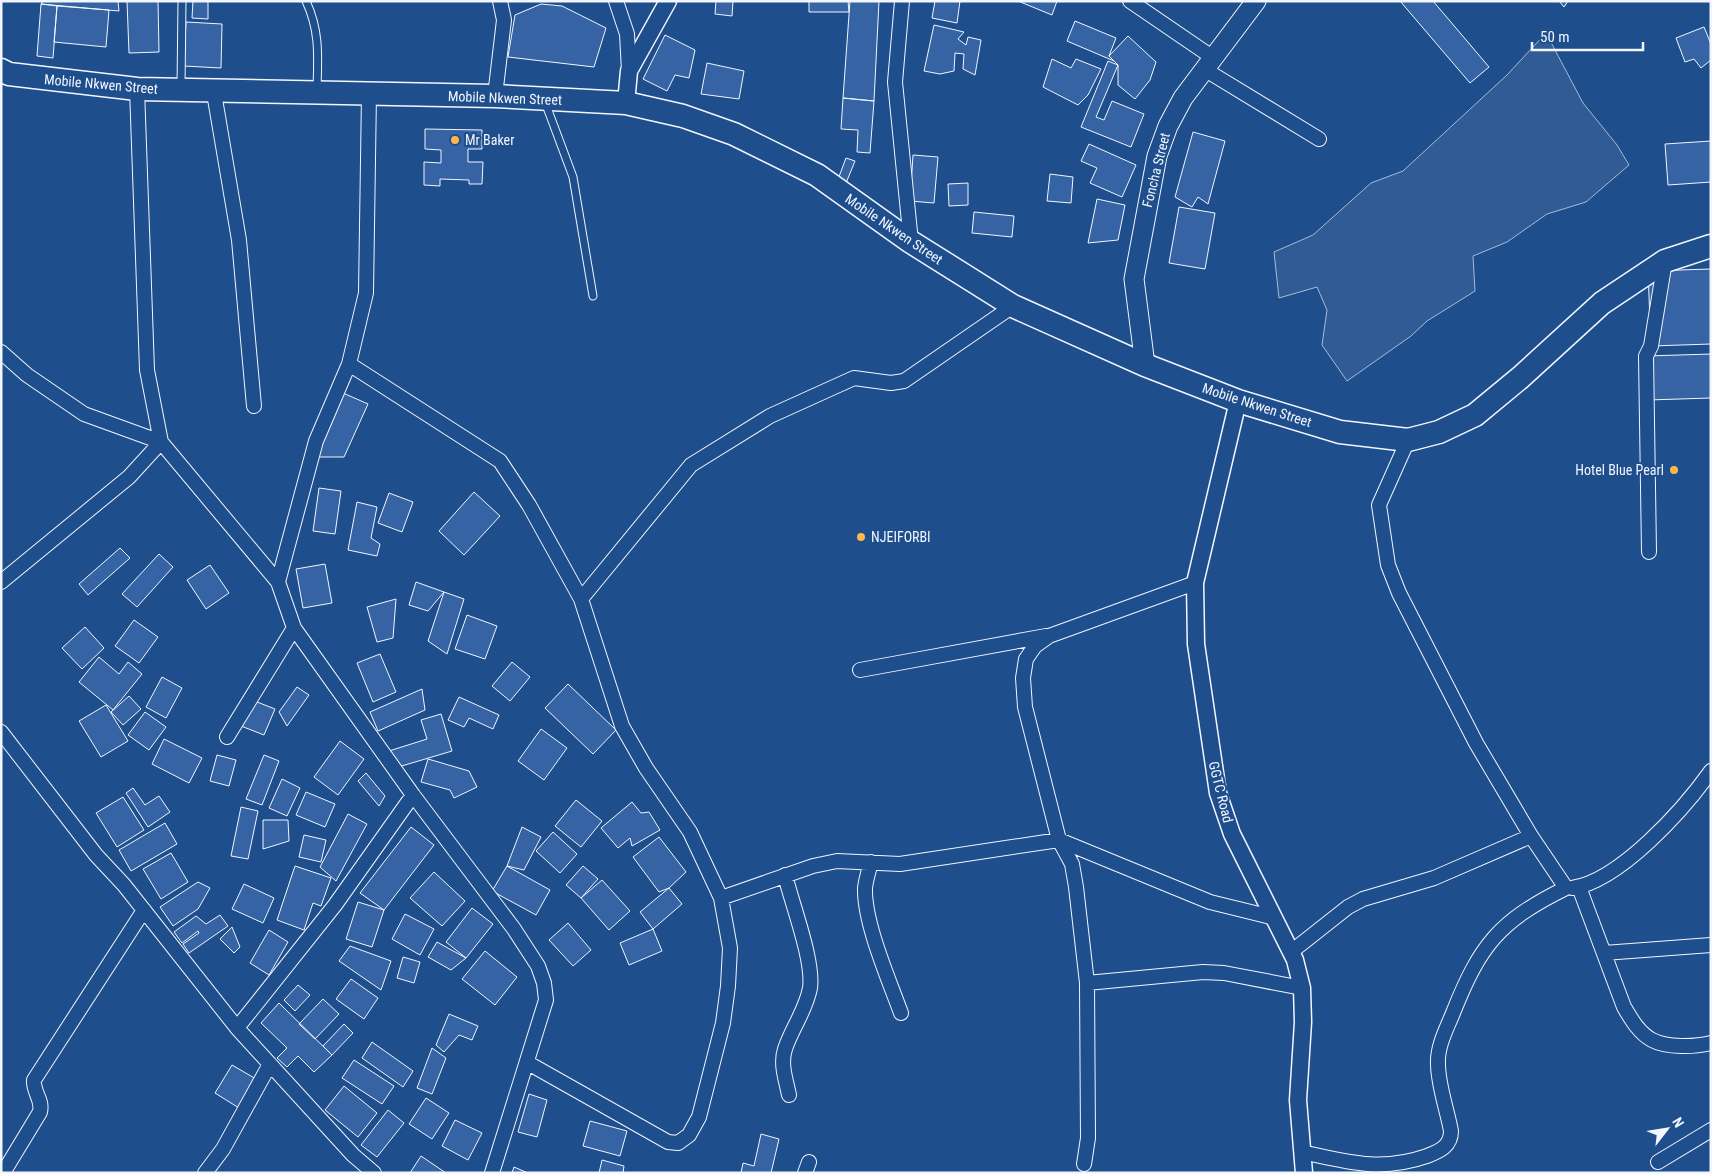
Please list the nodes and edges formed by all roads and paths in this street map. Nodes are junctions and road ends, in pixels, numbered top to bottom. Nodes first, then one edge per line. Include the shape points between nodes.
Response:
1 (182, 1) edge
2 (306, 1) edge
3 (500, 1) edge
4 (616, 1) edge
5 (668, 1) edge
6 (902, 1) edge
7 (1130, 1) edge
8 (1256, 1) edge
9 (1208, 63) junction
10 (629, 71) junction
11 (4, 76) edge
12 (137, 89) junction
13 (181, 90) junction
14 (214, 92) junction
15 (369, 93) junction
16 (317, 94) junction
17 (495, 96) junction
18 (544, 99) junction
19 (626, 103) junction
20 (1319, 139) dead end
21 (911, 242) junction
22 (1711, 246) edge
23 (1665, 262) junction
24 (593, 296) dead end
25 (1013, 306) junction
26 (1, 352) edge
27 (349, 364) junction
28 (1145, 365) junction
29 (1238, 401) junction
30 (254, 406) dead end
31 (1408, 440) junction
32 (161, 442) junction
33 (1649, 552) dead end
34 (1, 582) edge
35 (278, 582) junction
36 (1195, 583) junction
37 (581, 599) junction
38 (294, 628) junction
39 (1049, 636) junction
40 (860, 670) dead end
41 (1, 732) edge
42 (227, 737) dead end
43 (1711, 771) edge
44 (413, 795) junction
45 (1531, 836) junction
46 (1059, 840) junction
47 (871, 862) junction
48 (785, 876) junction
49 (1573, 888) junction
50 (721, 898) junction
51 (144, 910) junction
52 (1275, 918) junction
53 (1711, 945) edge
54 (1291, 952) junction
55 (1604, 954) junction
56 (1087, 983) junction
57 (1302, 988) junction
58 (901, 1013) dead end
59 (237, 1028) junction
60 (1711, 1043) edge
61 (528, 1063) junction
62 (270, 1064) junction
63 (789, 1095) dead end
64 (1711, 1130) edge
65 (1302, 1152) junction
66 (1658, 1162) dead end
67 (1084, 1164) dead end
68 (3, 1173) edge
69 (205, 1173) edge
70 (374, 1173) edge
71 (492, 1173) edge
72 (1304, 1173) edge

1 - 13 lane
2 - 16 lane via 315,21
3 - 17 street via 504,20
4 - 10 street via 627,34
5 - 10 street
6 - 21 street via 895,82
7 - 9 street
8 - 9 main road, Foncha Street
9 - 20 street
9 - 28 main road, Foncha Street via 1168,126 1157,156 1147,203 1134,279
10 - 19 street
11 - 12 highway, Mobile Nkwen Street
12 - 13 highway, Mobile Nkwen Street
12 - 32 street via 148,370
13 - 14 highway, Mobile Nkwen Street
14 - 16 highway, Mobile Nkwen Street
14 - 30 street via 239,240
15 - 16 highway, Mobile Nkwen Street
15 - 17 highway, Mobile Nkwen Street
15 - 27 street via 366,293
17 - 18 highway, Mobile Nkwen Street
18 - 19 highway, Mobile Nkwen Street
18 - 24 lane via 573,177
19 - 21 highway, Mobile Nkwen Street via 683,116 734,134 817,175
21 - 25 highway, Mobile Nkwen Street
22 - 23 highway, Mobile Nkwen Street
23 - 31 highway, Mobile Nkwen Street via 1602,303 1475,415 1439,432
23 - 33 street via 1651,346 1646,356
25 - 28 highway, Mobile Nkwen Street
25 - 37 street via 904,381 892,383 854,378 770,416 691,465
26 - 32 street via 27,375 84,414
27 - 35 street via 316,441
27 - 37 street via 500,461 529,505
28 - 29 highway, Mobile Nkwen Street
29 - 31 highway, Mobile Nkwen Street via 1340,432
29 - 36 street, GGTC Road
31 - 45 street via 1379,505 1388,564 1399,593 1476,744
32 - 34 street via 129,476
32 - 35 street
35 - 38 street
36 - 39 street
36 - 52 street, GGTC Road via 1196,644 1218,793 1232,834
37 - 50 street via 622,726 690,832
38 - 42 street
38 - 44 street
39 - 40 street
39 - 46 street via 1035,646 1026,659 1023,678 1026,707
41 - 51 street via 96,855
43 - 49 street via 1676,814 1628,859 1611,871
44 - 59 street via 335,906
44 - 61 street via 538,966 546,1000
45 - 49 street
45 - 54 street via 1434,878 1348,907
46 - 47 street via 900,864
46 - 52 street via 1210,902
46 - 56 street via 1072,864
47 - 48 street via 837,860
47 - 58 street via 865,887 866,901 872,929
48 - 50 street
48 - 63 street via 809,966 810,981 802,1013 785,1050 783,1067
49 - 55 street
49 - 65 street via 1534,904 1505,925 1468,974 1442,1041 1438,1063 1451,1131 1451,1139 1446,1146 1406,1164 1382,1166
50 - 61 street via 730,948 723,1023 699,1117 689,1134 678,1143 668,1142
51 - 59 street
51 - 68 street via 34,1080 33,1088 42,1103 40,1112
52 - 54 street, GGTC Road
53 - 55 street
54 - 57 street, GGTC Road
55 - 60 street via 1624,1008 1634,1024 1652,1040 1690,1046
56 - 57 street via 1203,972
56 - 67 street via 1088,1138
57 - 65 street, GGTC Road via 1298,1100
59 - 62 street
61 - 71 street
62 - 69 street via 223,1148
62 - 70 street via 353,1155
64 - 66 street
65 - 72 street, GGTC Road

